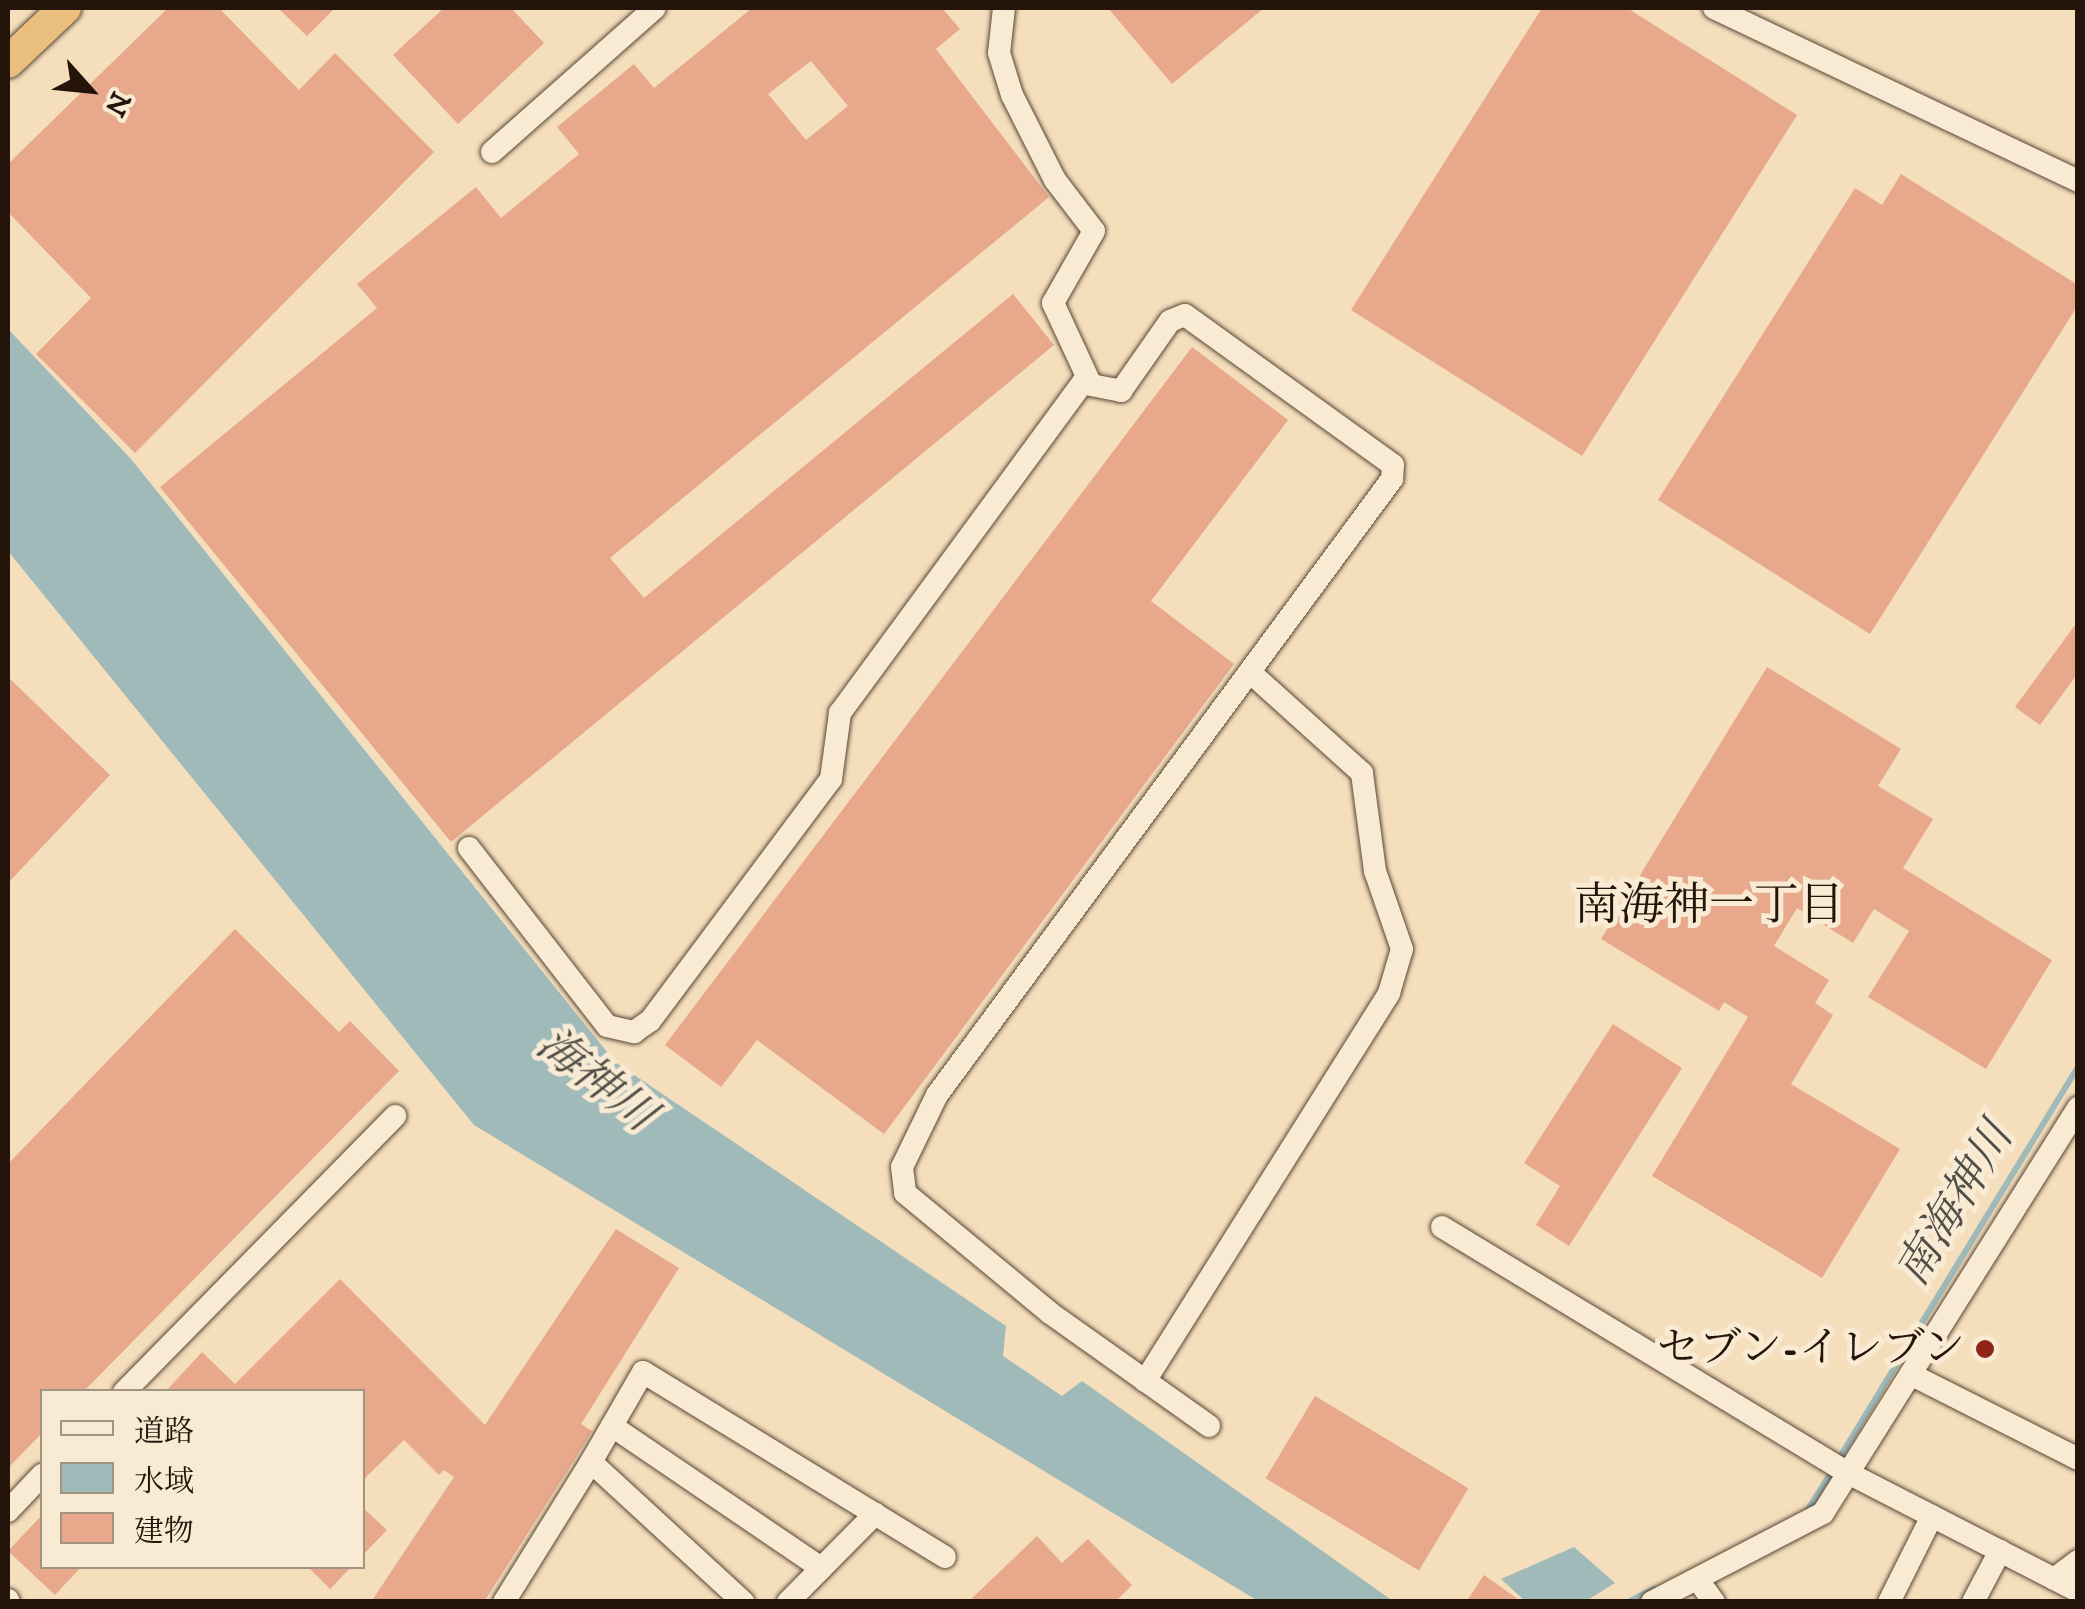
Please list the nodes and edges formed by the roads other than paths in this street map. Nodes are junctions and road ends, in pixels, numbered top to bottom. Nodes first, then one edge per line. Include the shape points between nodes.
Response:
1 (40, 8) edge
2 (65, 8) edge
3 (655, 8) edge
4 (1004, 8) edge
5 (1714, 8) edge
6 (8, 40) edge
7 (8, 62) edge
8 (492, 152) dead end
9 (2078, 181) edge
10 (1086, 378) junction
11 (1250, 672) junction
12 (469, 848) dead end
13 (2078, 1108) edge
14 (394, 1116) dead end
15 (1442, 1227) dead end
16 (1912, 1375) junction
17 (1146, 1381) junction
18 (127, 1389) edge
19 (612, 1426) junction
20 (1209, 1426) dead end
21 (2078, 1460) edge
22 (591, 1462) junction
23 (1850, 1474) junction
24 (40, 1477) edge
25 (8, 1511) edge
26 (875, 1514) junction
27 (1932, 1516) junction
28 (2000, 1552) junction
29 (945, 1556) dead end
30 (2078, 1562) edge
31 (821, 1568) junction
32 (2054, 1579) junction
33 (1698, 1580) junction
34 (2078, 1591) edge
35 (506, 1600) edge
36 (743, 1602) edge
37 (788, 1602) edge
38 (1652, 1602) edge
39 (1714, 1602) edge
40 (1889, 1602) edge
41 (1973, 1602) edge

1 - 6 highway
2 - 7 highway
3 - 8 street
4 - 10 street via 999,54 1012,96 1055,180 1092,226 1054,303
5 - 9 street
10 - 11 street via 1105,392 1120,391 1170,320 1184,315 1394,465 1392,479
10 - 12 street via 840,713 831,779 650,1021 634,1032 607,1026
11 - 17 street via 1362,773 1374,871 1400,959 1389,994
11 - 17 street via 937,1095 902,1168 905,1193
13 - 16 street
14 - 18 street
15 - 23 street
16 - 21 street
16 - 23 street
17 - 20 street
19 - 22 street
19 - 26 street via 643,1372
19 - 31 street
22 - 35 street
22 - 36 street
23 - 27 street
23 - 33 street via 1802,1530
24 - 25 street
26 - 29 street
26 - 31 street
27 - 28 street
27 - 40 street
28 - 32 street
28 - 41 street
30 - 32 street
31 - 37 street
32 - 34 street
33 - 38 street
33 - 39 street

